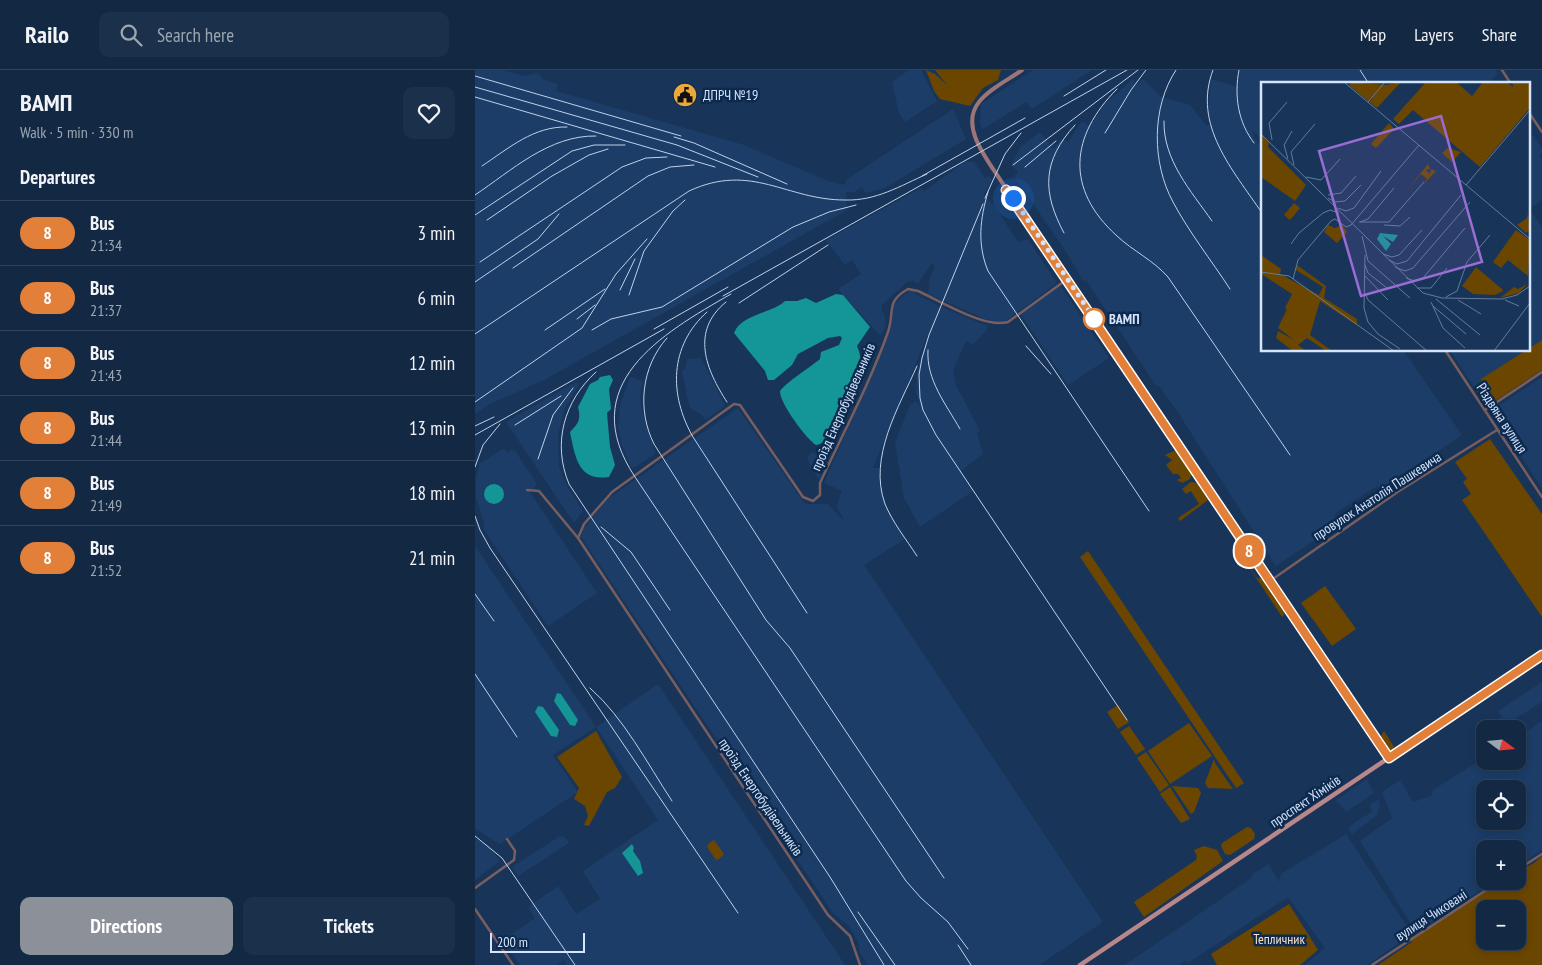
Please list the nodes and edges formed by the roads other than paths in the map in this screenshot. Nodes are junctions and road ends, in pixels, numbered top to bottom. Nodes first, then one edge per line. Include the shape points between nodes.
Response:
1 (1022, 70) edge
2 (1502, 70) edge
3 (1510, 82) edge
4 (1529, 112) edge
5 (1542, 132) edge
6 (1067, 279) junction
7 (1446, 351) edge
8 (1542, 372) edge
9 (1485, 410) junction
10 (1497, 430) junction
11 (527, 490) dead end
12 (1542, 497) edge
13 (578, 538) junction
14 (1269, 582) junction
15 (1542, 655) edge
16 (1389, 758) junction
17 (507, 839) dead end
18 (1542, 854) edge
19 (1526, 864) edge
20 (475, 888) edge
21 (1486, 890) edge
22 (475, 909) edge
23 (513, 965) edge
24 (860, 965) edge
25 (1080, 965) edge
26 (1372, 965) edge

1 - 6 main road via 978,103 973,114 973,129 1006,190
2 - 3 street
4 - 5 street
6 - 13 street, проїзд Енергобудівельників via 1001,325 986,322 918,291 908,289 892,302 889,330 820,483 820,495 813,501 803,497 740,405 734,404 612,492 584,524
6 - 14 main road
7 - 9 street, Різдвяна вулиця
8 - 9 street
9 - 10 street, Різдвяна вулиця
10 - 12 street, Різдвяна вулиця
10 - 14 street, провулок Анатолія Пашкевича via 1399,491
11 - 13 street, проїзд Енергобудівельників via 539,491
13 - 24 street, проїзд Енергобудівельників via 828,915 850,936
14 - 16 main road
15 - 16 main road, проспект Хіміків
16 - 25 main road, проспект Хіміків
17 - 20 street via 515,851 514,860
18 - 19 street
21 - 26 street, вулиця Чиковані
22 - 23 street

